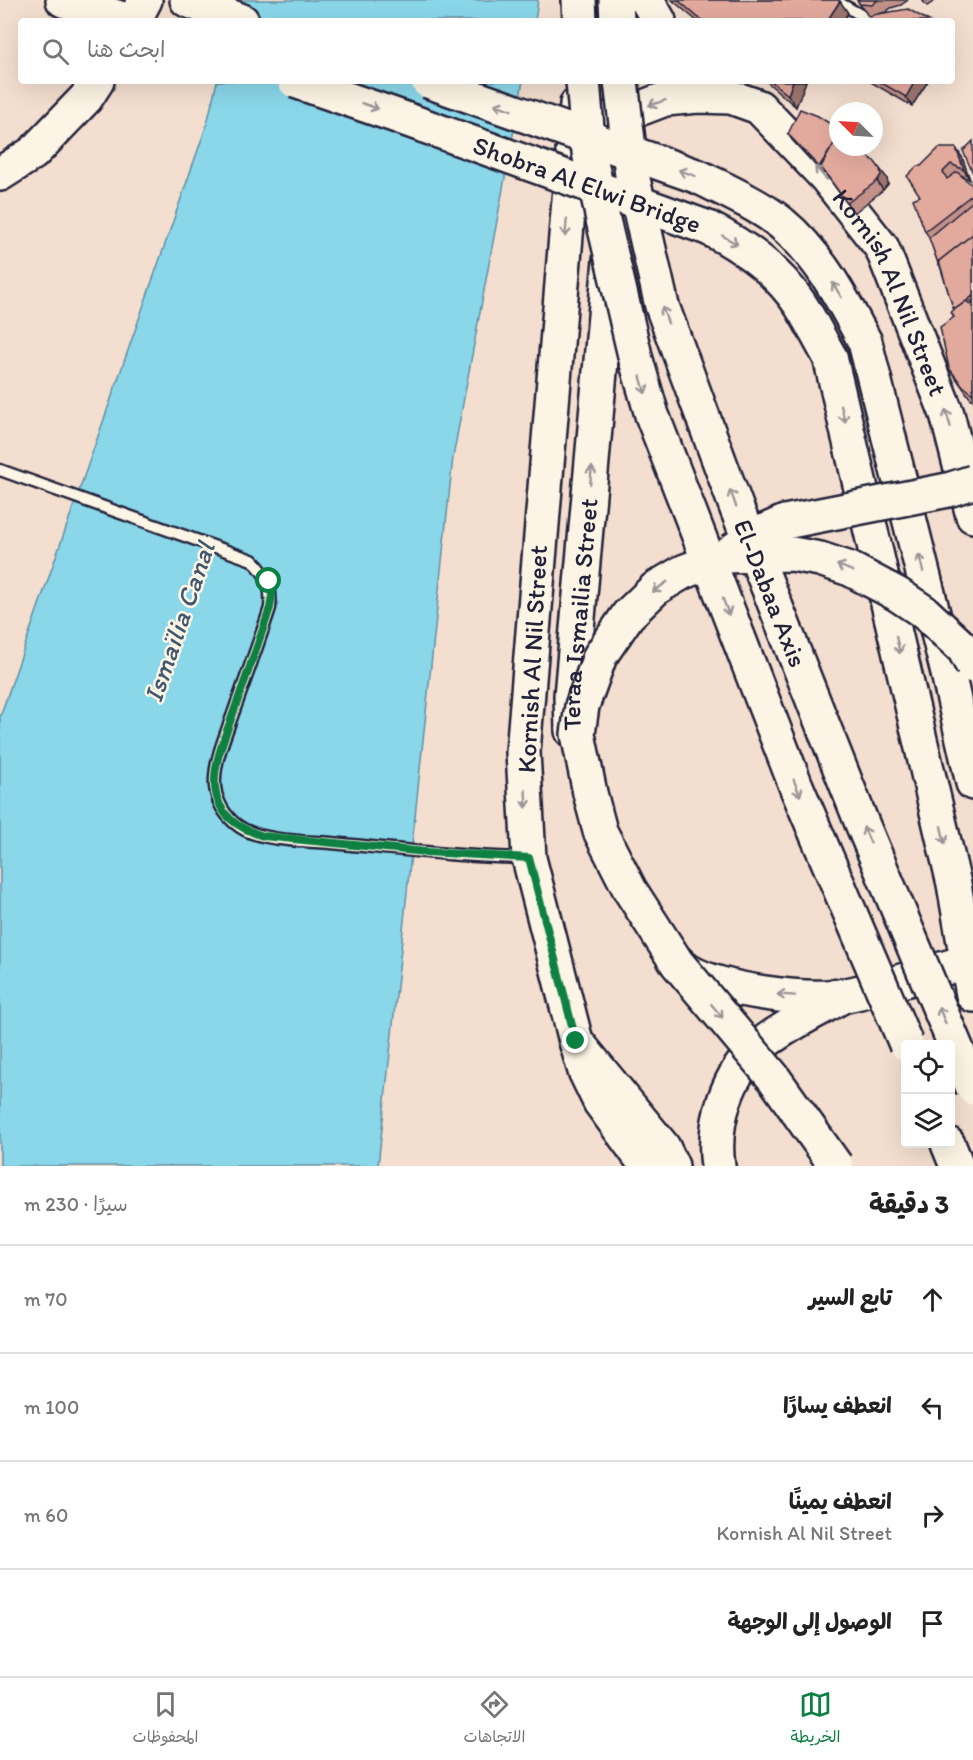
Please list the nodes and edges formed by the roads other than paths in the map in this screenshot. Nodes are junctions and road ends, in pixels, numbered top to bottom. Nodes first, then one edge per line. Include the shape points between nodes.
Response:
1 (63, 0) edge
2 (145, 0) edge
3 (187, 0) edge
4 (579, 0) edge
5 (589, 0) edge
6 (616, 0) edge
7 (631, 0) edge
8 (647, 0) edge
9 (834, 0) edge
10 (120, 18) edge
11 (136, 18) edge
12 (234, 18) edge
13 (580, 18) edge
14 (586, 18) edge
15 (617, 18) edge
16 (630, 18) edge
17 (657, 18) edge
18 (866, 18) edge
19 (95, 84) edge
20 (304, 84) edge
21 (436, 84) edge
22 (581, 84) edge
23 (581, 84) edge
24 (623, 84) edge
25 (623, 84) edge
26 (721, 89) edge
27 (623, 115) junction
28 (574, 128) junction
29 (0, 174) edge
30 (865, 342) joint
31 (5, 472) edge
32 (973, 482) edge
33 (973, 516) edge
34 (725, 556) junction
35 (973, 666) edge
36 (973, 783) edge
37 (529, 858) junction
38 (966, 962) junction
39 (973, 994) edge
40 (844, 995) junction
41 (904, 1040) edge
42 (576, 1041) junction
43 (973, 1088) edge
44 (950, 1148) edge
45 (647, 1166) edge
46 (672, 1166) edge
47 (718, 1166) edge
48 (836, 1166) edge
49 (957, 1166) edge

1 - 10 main road
2 - 11 main road
3 - 12 main road
4 - 13 main road
5 - 14 main road
6 - 15 main road
7 - 16 main road
8 - 17 main road
9 - 18 lane
19 - 29 main road via 33,153
20 -> 38 main road, Shobra Al Elwi Bridge, bridge via 708,228 772,270 800,304 830,357 954,884
30 -> 21 main road, Shobra Al Elwi Bridge, bridge via 837,289 810,253 780,222 752,205 699,177
22 - 28 main road, Kornish Al Nil Street
23 -> 41 main road, El-Dabaa Axis, bridge via 589,152 603,220 652,415 796,786
24 - 27 main road, Teraa Ismailia Street
43 -> 25 main road, El-Dabaa Axis, bridge via 856,810 662,306 632,175
26 -> 27 main road, Kornish Al Nil Street via 665,99
33 -> 26 main road, Kornish Al Nil Street via 947,414 882,248 826,177 759,107
27 - 28 main road, Kornish Al Nil Street
40 -> 27 main road, Teraa Ismailia Street via 757,991 688,971 630,917 600,868 583,815 573,755 571,696
28 -> 37 main road, Kornish Al Nil Street via 523,752
36 -> 30 main road, Kornish Al Nil Street
31 - 37 lane via 252,560 262,569 272,595 270,608 216,768 215,787 230,820 245,831 294,840
32 - 34 main road, bridge via 785,522
35 -> 34 main road, bridge via 964,649 924,612 849,569 792,554
34 -> 48 main road, bridge via 683,572 656,588 628,615 600,656 580,715 578,734 584,772 600,831 630,890 676,963 773,1077
37 - 42 main road, Kornish Al Nil Street
38 - 39 main road
38 - 40 main road, Teraa Ismailia Street
40 - 47 main road via 749,1056 731,1084 719,1120
42 - 45 main road, Kornish Al Nil Street via 600,1102
42 - 46 main road via 663,1147
44 - 49 main road

